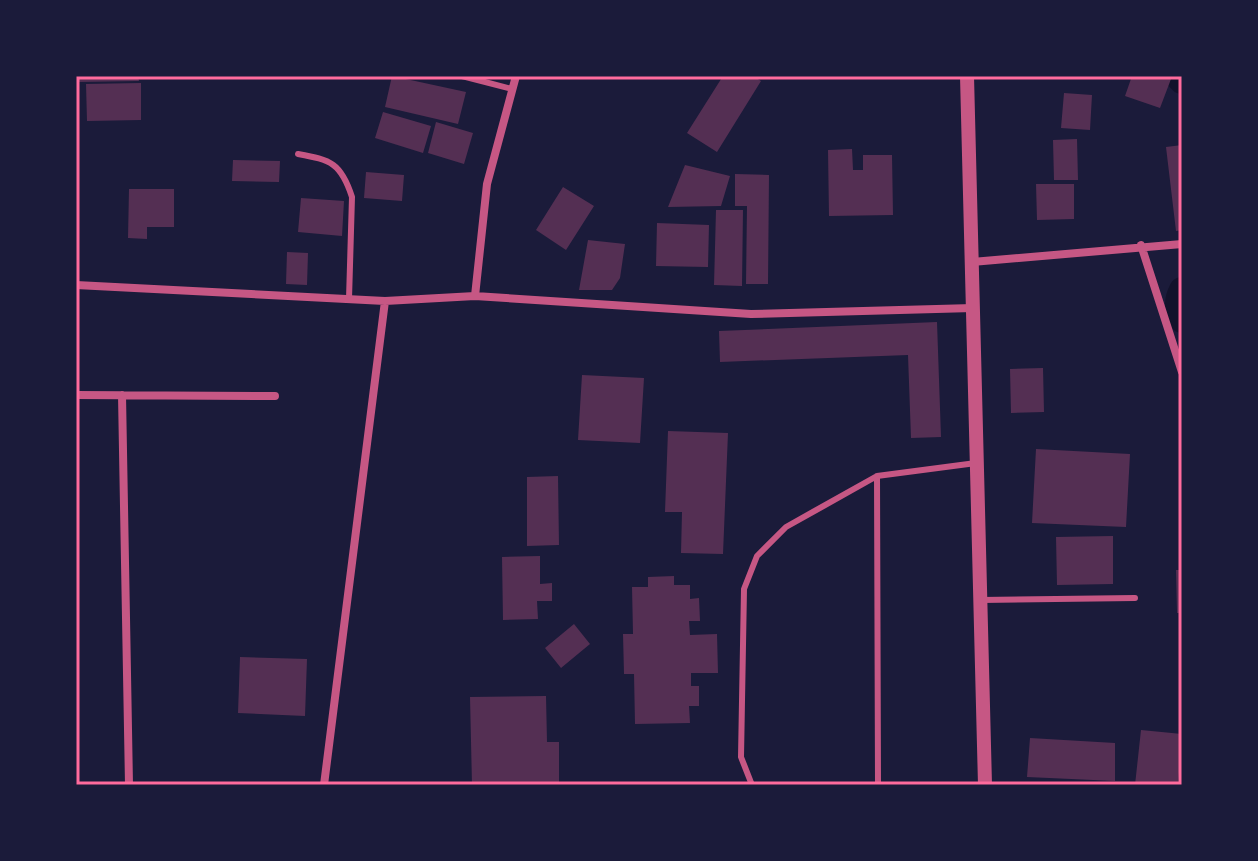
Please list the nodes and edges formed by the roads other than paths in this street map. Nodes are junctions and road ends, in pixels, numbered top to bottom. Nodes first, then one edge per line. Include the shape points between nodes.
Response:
1 (462, 76) edge
2 (516, 76) edge
3 (967, 76) edge
4 (512, 89) junction
5 (298, 154) dead end
6 (1182, 244) edge
7 (1141, 245) junction
8 (972, 262) junction
9 (76, 285) edge
10 (475, 296) junction
11 (349, 299) junction
12 (385, 301) junction
13 (973, 308) junction
14 (1182, 372) edge
15 (76, 395) edge
16 (122, 395) junction
17 (275, 396) dead end
18 (976, 463) junction
19 (877, 476) junction
20 (1135, 598) dead end
21 (981, 600) junction
22 (129, 785) edge
23 (324, 785) edge
24 (752, 785) edge
25 (878, 785) edge
26 (985, 785) edge

1 - 4 lane
2 - 4 street
3 - 8 street
4 - 10 street via 487,184
5 - 11 lane via 340,168 348,185
6 - 7 street
7 - 8 street
7 - 14 street
8 - 13 street
9 - 11 street
10 - 12 street
10 - 13 street via 751,314
11 - 12 street
12 - 23 street
13 - 18 street
15 - 16 street
16 - 17 street
16 - 22 street
18 - 19 lane
18 - 21 street
19 - 24 lane via 786,527 757,556 744,589 741,757
19 - 25 lane
20 - 21 lane
21 - 26 street

